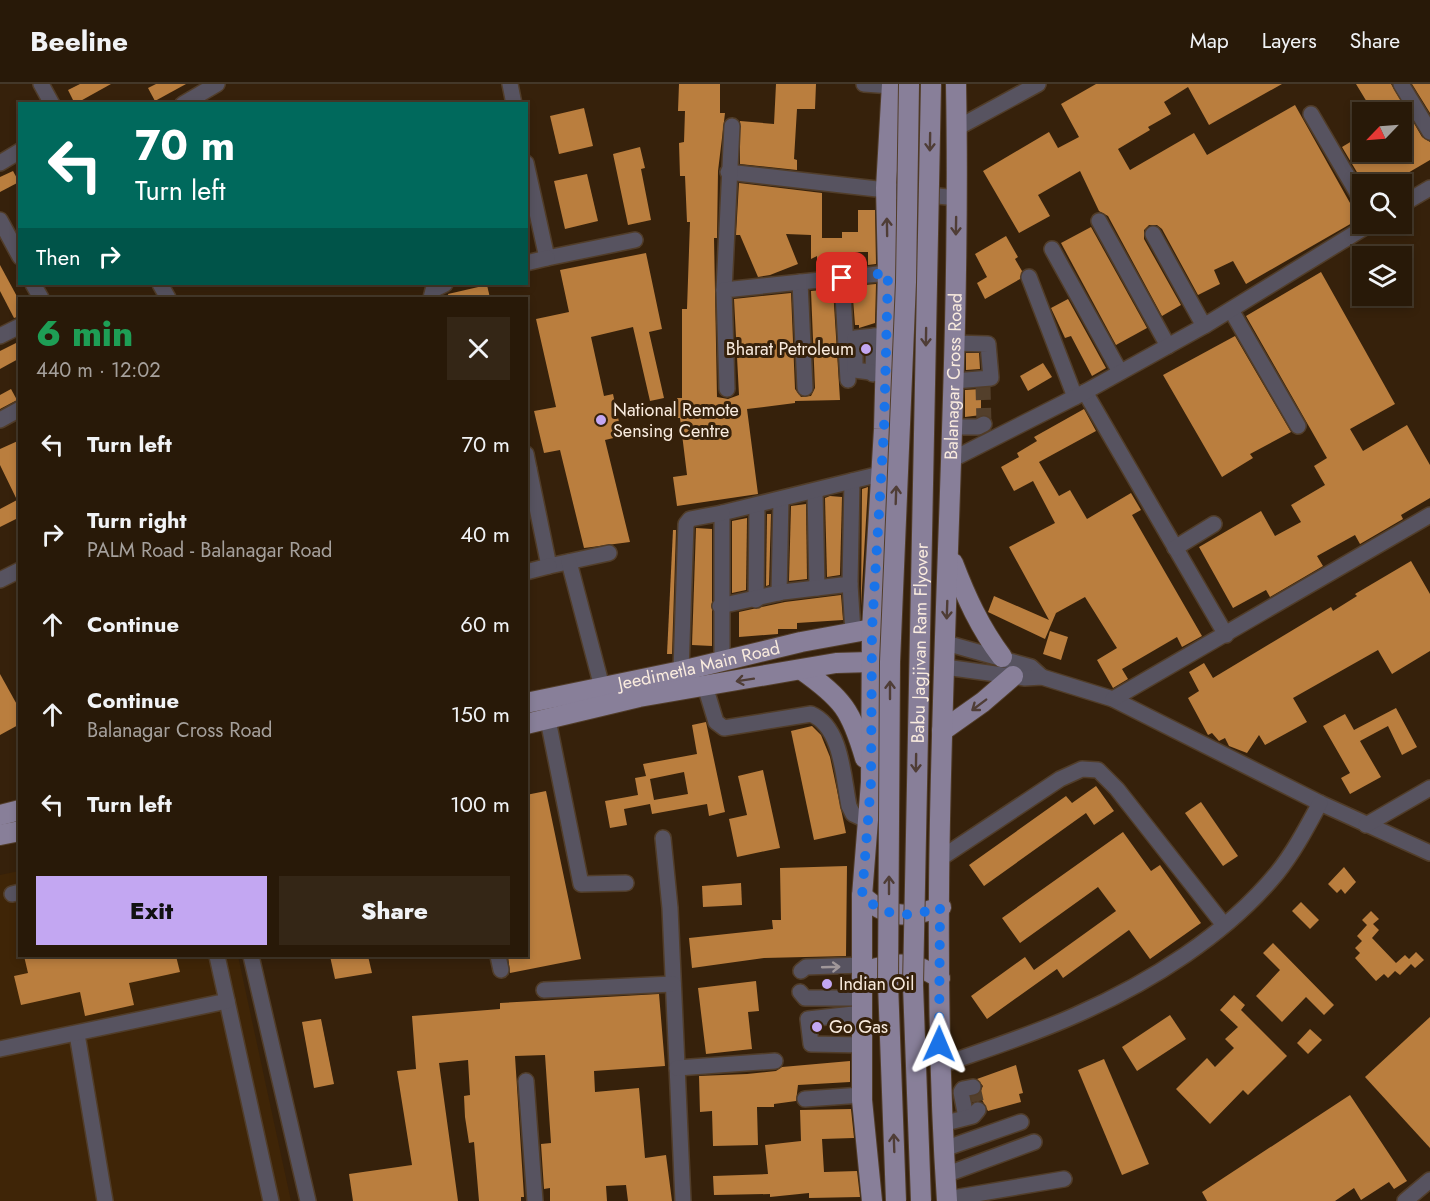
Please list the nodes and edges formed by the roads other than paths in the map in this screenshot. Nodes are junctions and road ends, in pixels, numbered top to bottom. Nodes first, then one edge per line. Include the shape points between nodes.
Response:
1 (41, 84) edge
2 (217, 84) edge
3 (510, 84) edge
4 (864, 84) edge
5 (931, 84) edge
6 (956, 84) edge
7 (1038, 84) edge
8 (1401, 84) edge
9 (897, 85) edge
10 (51, 102) edge
11 (186, 102) edge
12 (514, 102) edge
13 (1311, 114) dead end
14 (732, 126) dead end
15 (957, 128) junction
16 (1430, 132) edge
17 (18, 152) edge
18 (0, 163) edge
19 (528, 172) edge
20 (728, 172) junction
21 (1352, 184) edge
22 (886, 188) junction
23 (1430, 188) edge
24 (956, 198) junction
25 (1412, 199) edge
26 (0, 220) edge
27 (1100, 221) dead end
28 (1153, 234) dead end
29 (1354, 234) edge
30 (634, 240) dead end
31 (1052, 249) dead end
32 (18, 253) edge
33 (547, 258) junction
34 (528, 263) edge
35 (888, 273) junction
36 (1029, 277) dead end
37 (842, 278) junction
38 (800, 282) junction
39 (443, 285) edge
40 (724, 290) junction
41 (430, 297) edge
42 (1230, 310) junction
43 (1204, 326) junction
44 (18, 327) edge
45 (880, 335) junction
46 (0, 336) edge
47 (954, 344) junction
48 (1168, 346) junction
49 (1120, 372) junction
50 (879, 374) junction
51 (848, 380) dead end
52 (954, 383) junction
53 (984, 385) dead end
54 (805, 388) dead end
55 (727, 389) dead end
56 (1080, 394) junction
57 (18, 411) edge
58 (0, 420) edge
59 (984, 424) dead end
60 (1298, 426) dead end
61 (953, 427) junction
62 (953, 459) junction
63 (528, 464) edge
64 (880, 474) junction
65 (852, 481) junction
66 (815, 491) junction
67 (781, 499) junction
68 (757, 505) junction
69 (722, 513) junction
70 (1430, 515) edge
71 (1214, 524) dead end
72 (1176, 548) junction
73 (609, 553) dead end
74 (950, 555) junction
75 (569, 562) junction
76 (549, 566) junction
77 (18, 571) edge
78 (528, 571) edge
79 (0, 580) edge
80 (850, 584) junction
81 (817, 588) junction
82 (779, 594) junction
83 (756, 600) junction
84 (720, 606) junction
85 (862, 630) junction
86 (1226, 635) junction
87 (946, 643) junction
88 (1002, 657) junction
89 (722, 661) junction
90 (871, 662) junction
91 (945, 668) junction
92 (802, 670) junction
93 (681, 671) junction
94 (1013, 676) junction
95 (1042, 677) junction
96 (705, 686) junction
97 (602, 687) junction
98 (1113, 699) junction
99 (528, 703) edge
100 (548, 720) junction
101 (528, 724) edge
102 (942, 731) junction
103 (871, 782) junction
104 (1430, 788) edge
105 (1320, 803) junction
106 (18, 810) edge
107 (0, 815) edge
108 (868, 821) junction
109 (1366, 825) junction
110 (18, 831) edge
111 (0, 835) edge
112 (663, 838) dead end
113 (1430, 853) edge
114 (941, 858) junction
115 (626, 883) dead end
116 (862, 896) junction
117 (940, 907) junction
118 (1224, 925) junction
119 (217, 957) edge
120 (251, 957) edge
121 (862, 969) junction
122 (801, 971) dead end
123 (940, 978) junction
124 (673, 984) junction
125 (544, 990) dead end
126 (800, 992) dead end
127 (227, 1001) junction
128 (863, 1005) junction
129 (77, 1034) junction
130 (863, 1045) junction
131 (0, 1049) edge
132 (775, 1061) dead end
133 (939, 1066) junction
134 (677, 1068) junction
135 (526, 1081) dead end
136 (973, 1087) dead end
137 (862, 1097) junction
138 (805, 1099) dead end
139 (1021, 1122) dead end
140 (942, 1124) junction
141 (1034, 1142) dead end
142 (944, 1149) junction
143 (945, 1175) junction
144 (1064, 1179) dead end
145 (1430, 1180) edge
146 (947, 1200) edge
147 (105, 1201) edge
148 (272, 1201) edge
149 (308, 1201) edge
150 (535, 1201) edge
151 (683, 1201) edge
152 (872, 1201) edge
153 (896, 1201) edge
154 (921, 1201) edge
155 (1405, 1201) edge

1 - 10 street
2 - 11 street
3 - 12 street
4 - 9 street
5 -> 154 main road, Babu Jagjivan Ram Flyover, bridge via 913,985
6 - 15 main road, Balanagar Cross Road
7 - 15 street
8 - 16 street
9 - 22 main road
153 -> 9 main road, Babu Jagjivan Ram Flyover, bridge via 888,983 890,646 906,282
13 - 21 street
14 - 20 street
15 - 24 main road, Balanagar Cross Road
17 - 18 street
19 - 33 street
20 - 22 street
20 - 40 street
22 - 24 street
35 -> 22 main road
23 - 25 street
24 -> 47 main road, Balanagar Cross Road
26 - 32 street
27 - 48 street
28 - 43 street
29 - 42 street
30 - 33 street
31 - 49 street
33 - 34 street
35 - 37 street
35 - 45 main road
36 - 56 street
37 - 38 street
37 - 51 street
38 - 40 street
38 - 54 street
39 - 41 street
40 - 55 street
42 - 43 street
42 - 60 street
43 - 48 street
44 - 46 street
45 - 50 main road
45 - 50 street via 855,338 855,370
47 - 52 main road, Balanagar Cross Road
47 - 52 street via 988,344 991,378
48 - 49 street
49 - 56 street
50 - 64 main road
52 - 53 street
52 - 61 main road, Balanagar Cross Road
56 - 62 street
56 - 72 street
57 - 58 street
59 - 61 street
61 - 62 main road, Balanagar Cross Road
62 - 74 main road, Balanagar Cross Road
63 - 76 street
64 - 65 street
64 - 85 main road
65 - 66 street
65 - 80 street
66 - 67 street
66 - 81 street
67 - 68 street
67 - 82 street
68 - 69 street
68 - 83 street
69 - 84 street
69 - 93 street via 690,519 686,524
70 - 86 street
71 - 72 street
72 - 86 street
73 - 75 street
74 -> 87 main road, Balanagar Cross Road
74 - 88 main road via 967,600
75 - 76 street
75 - 97 street
76 - 78 street
77 - 79 street
80 - 81 street
80 - 85 street
81 - 82 street
82 - 83 street
83 - 84 street
84 - 89 street
85 - 89 main road, Jeedimetla Main Road
85 - 90 main road
86 - 98 street
87 - 88 street
87 - 91 main road, Balanagar Cross Road
88 - 95 street via 1031,667
89 - 93 main road, Jeedimetla Main Road
90 - 92 main road, Jeedimetla Main Road via 836,663
90 - 103 main road
91 - 94 street
91 - 102 main road, Balanagar Cross Road
92 -> 96 main road, Jeedimetla Main Road
92 - 103 main road via 843,703 858,736
93 - 97 main road, Jeedimetla Main Road
94 - 95 street
94 -> 102 main road
95 - 98 street
96 - 100 main road, Jeedimetla Main Road via 639,697
96 - 108 street via 716,722 724,728 811,714 819,717 834,738 849,806 853,814
97 - 99 main road, Jeedimetla Main Road
98 - 105 street
100 - 101 main road, Jeedimetla Main Road
100 - 115 street via 581,884
102 - 114 main road, Balanagar Cross Road
103 - 108 main road
104 - 109 street
105 - 109 street
105 - 118 street via 1276,874
106 - 107 main road
108 - 116 main road
109 - 113 street
110 - 111 main road
112 - 124 street
114 - 117 main road, Balanagar Cross Road
114 - 118 street via 1060,779 1082,769 1098,770
116 - 117 main road via 876,909 900,915
116 - 121 main road
117 - 123 main road, Balanagar Cross Road
118 - 133 street via 1162,970 1077,1015
119 - 127 street
120 - 149 street
122 -> 121 street via 806,967
121 - 123 main road via 901,964 924,968
121 - 128 main road
123 - 133 main road, Balanagar Cross Road
124 - 125 street
124 - 134 street
126 - 128 street via 805,998
127 - 129 street
127 - 148 street
128 - 130 main road
128 - 130 street via 808,1019 810,1044
129 - 131 street
129 - 147 street
130 - 137 main road
132 - 134 street
133 - 140 main road, Balanagar Cross Road
134 - 151 street
135 - 150 street
136 - 140 street via 961,1092 972,1114
137 - 138 street
137 - 152 main road
139 - 142 street
140 - 142 main road, Balanagar Cross Road
141 - 143 street
142 - 143 main road, Balanagar Cross Road
143 - 146 main road, Balanagar Cross Road
144 - 146 street
145 - 155 street

